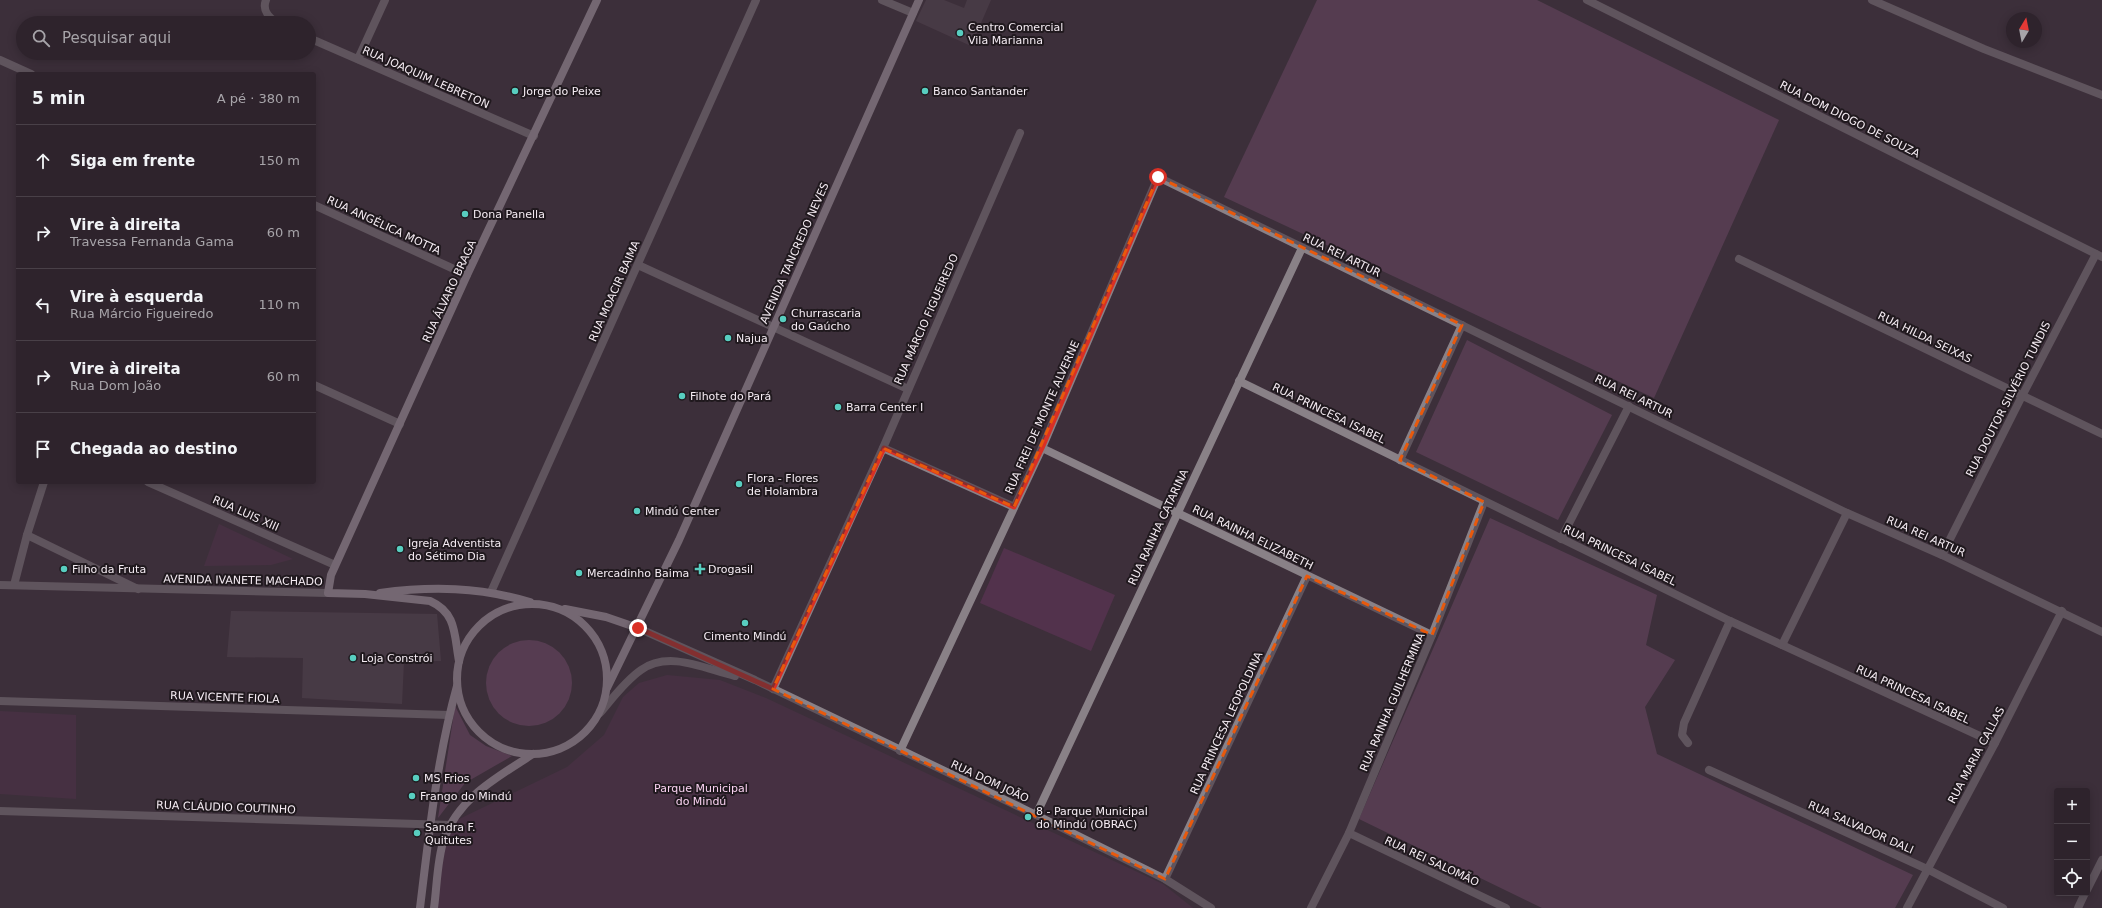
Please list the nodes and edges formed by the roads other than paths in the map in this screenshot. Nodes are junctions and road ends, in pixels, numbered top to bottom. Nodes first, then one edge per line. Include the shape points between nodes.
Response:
1 (266, 0) edge
2 (386, 0) edge
3 (597, 0) edge
4 (756, 0) edge
5 (882, 0) edge
6 (919, 0) edge
7 (1587, 0) edge
8 (1872, 0) edge
9 (913, 12) junction
10 (268, 16) edge
11 (316, 41) edge
12 (358, 59) junction
13 (0, 60) edge
14 (27, 72) edge
15 (2102, 95) edge
16 (1020, 133) dead end
17 (534, 136) junction
18 (1158, 177) joint
19 (316, 206) edge
20 (1302, 248) junction
21 (2099, 255) edge
22 (1739, 259) dead end
23 (638, 265) junction
24 (467, 275) junction
25 (1462, 325) junction
26 (773, 327) junction
27 (1239, 381) junction
28 (316, 385) edge
29 (908, 389) junction
30 (2022, 396) junction
31 (1629, 406) junction
32 (400, 424) junction
33 (2102, 434) edge
34 (884, 448) junction
35 (1042, 448) junction
36 (1400, 460) junction
37 (43, 484) edge
38 (153, 484) edge
39 (1484, 502) junction
40 (1014, 507) junction
41 (1177, 512) junction
42 (1848, 513) junction
43 (27, 535) junction
44 (1561, 539) junction
45 (1942, 555) junction
46 (335, 565) junction
47 (1306, 576) junction
48 (0, 585) edge
49 (14, 585) junction
50 (138, 589) junction
51 (491, 592) junction
52 (328, 593) junction
53 (365, 594) junction
54 (539, 604) junction
55 (556, 608) junction
56 (2062, 611) junction
57 (1730, 621) junction
58 (638, 628) junction
59 (2102, 632) edge
60 (1432, 635) junction
61 (1782, 645) junction
62 (459, 661) junction
63 (755, 680) junction
64 (457, 685) junction
65 (607, 688) junction
66 (773, 689) junction
67 (0, 701) edge
68 (600, 712) junction
69 (449, 714) junction
70 (1688, 743) dead end
71 (1995, 743) junction
72 (900, 751) junction
73 (533, 754) junction
74 (1709, 770) dead end
75 (0, 811) edge
76 (1036, 815) junction
77 (431, 824) junction
78 (450, 825) junction
79 (1348, 833) junction
80 (2102, 860) edge
81 (1928, 869) junction
82 (1165, 879) junction
83 (2090, 884) edge
84 (2084, 896) edge
85 (420, 908) edge
86 (434, 908) edge
87 (1211, 908) edge
88 (1310, 908) edge
89 (1506, 908) edge
90 (1907, 908) edge
91 (2003, 908) edge
92 (2078, 908) edge

1 - 10 street via 264,6
2 - 12 street
3 - 17 main road, RUA ÁLVARO BRAGA
4 - 23 street, RUA MOACIR BAIMA
5 - 9 street
6 - 9 main road, AVENIDA TANCREDO NEVES
7 - 21 street, RUA DOM DIOGO DE SOUZA
8 - 15 street via 1984,49
9 - 26 main road, AVENIDA TANCREDO NEVES
11 - 12 street, RUA JOAQUIM LEBRETON
12 - 17 street, RUA JOAQUIM LEBRETON
13 - 14 street
16 - 29 street, RUA MÁRCIO FIGUEIREDO
17 - 24 main road, RUA ÁLVARO BRAGA
18 - 20 street, RUA REI ARTUR
18 - 35 street, RUA FREI DE MONTE ALVERNE
19 - 24 street, RUA ANGÉLICA MOTTA
20 - 25 street, RUA REI ARTUR
20 - 27 street, RUA RAINHA CATARINA
21 - 30 street, RUA DOUTOR SILVÉRIO TUNDIS
22 - 30 street, RUA HILDA SEIXAS
23 - 26 street
23 - 51 street, RUA MOACIR BAIMA
24 - 32 main road, RUA ÁLVARO BRAGA
25 - 31 street, RUA REI ARTUR
25 - 36 street
26 - 29 street
26 - 58 main road, AVENIDA TANCREDO NEVES
27 - 36 street, RUA PRINCESA ISABEL
27 - 41 street, RUA RAINHA CATARINA
28 - 32 street
29 - 34 street, RUA MÁRCIO FIGUEIREDO
30 - 33 street, RUA HILDA SEIXAS
30 - 45 street, RUA DOUTOR SILVÉRIO TUNDIS
31 - 42 street, RUA REI ARTUR
31 - 44 street
32 - 46 main road, RUA ÁLVARO BRAGA
34 - 40 street
34 - 66 street, RUA MÁRCIO FIGUEIREDO
35 - 40 street, RUA FREI DE MONTE ALVERNE
35 - 41 street, RUA RAINHA ELIZABETH
36 - 39 street, RUA PRINCESA ISABEL
37 - 43 street
38 - 46 street, RUA LUIS XIII
39 - 44 street, RUA PRINCESA ISABEL
39 - 60 street, RUA RAINHA GUILHERMINA
40 - 72 street, RUA FREI DE MONTE ALVERNE
41 - 47 street, RUA RAINHA ELIZABETH
41 - 76 street, RUA RAINHA CATARINA
42 - 45 street, RUA REI ARTUR
42 - 61 street
43 - 49 street
43 - 50 street
44 - 57 street, RUA PRINCESA ISABEL
45 - 56 street, RUA REI ARTUR
46 - 52 main road, RUA ÁLVARO BRAGA
47 - 60 street, RUA RAINHA ELIZABETH
47 - 82 street, RUA PRINCESA LEOPOLDINA
48 - 49 street, AVENIDA IVANETE MACHADO
49 - 50 street, AVENIDA IVANETE MACHADO
50 - 52 street, AVENIDA IVANETE MACHADO
51 - 53 main road, AVENIDA IVANETE MACHADO via 429,588
51 - 54 main road, AVENIDA IVANETE MACHADO
52 - 53 main road, AVENIDA IVANETE MACHADO
53 - 62 main road, AVENIDA IVANETE MACHADO via 430,601 440,605 452,622
54 - 55 main road
54 - 62 main road via 521,604 504,609 488,618 475,629 465,644
55 - 58 main road, RUA DOM JOÃO via 606,616
55 - 65 main road via 572,615 596,639 604,654
56 - 59 street, RUA REI ARTUR
56 - 71 street, RUA MARIA CALLAS
57 - 61 street, RUA PRINCESA ISABEL
57 - 70 street via 1684,723 1682,735
58 - 63 street, RUA DOM JOÃO
58 - 65 main road, AVENIDA TANCREDO NEVES
60 - 79 street, RUA RAINHA GUILHERMINA
61 - 71 street, RUA PRINCESA ISABEL
62 - 64 main road
63 - 66 street, RUA DOM JOÃO
63 - 68 street, RUA DOM JOÃO via 692,664 673,661 654,663 640,671
64 - 69 main road
64 - 73 main road via 461,703 469,720 481,734 496,745 514,752
65 - 68 main road
66 - 72 street, RUA DOM JOÃO
67 - 69 street, RUA VICENTE FIOLA
68 - 73 main road via 591,726 575,741 550,752
69 - 77 main road
71 - 81 street, RUA MARIA CALLAS
72 - 76 street, RUA DOM JOÃO
73 - 78 main road via 481,789 467,801
74 - 81 street, RUA SALVADOR DALI
75 - 77 street, RUA CLÁUDIO COUTINHO
76 - 82 street, RUA DOM JOÃO
77 - 78 street, RUA CLÁUDIO COUTINHO
77 - 85 main road
78 - 86 main road via 440,856
79 - 88 street, RUA RAINHA GUILHERMINA
79 - 89 street, RUA REI SALOMÃO
80 - 83 street
81 - 90 street, RUA MARIA CALLAS
81 - 91 street, RUA SALVADOR DALI
82 - 87 street, RUA DOM JOÃO
84 - 92 street

